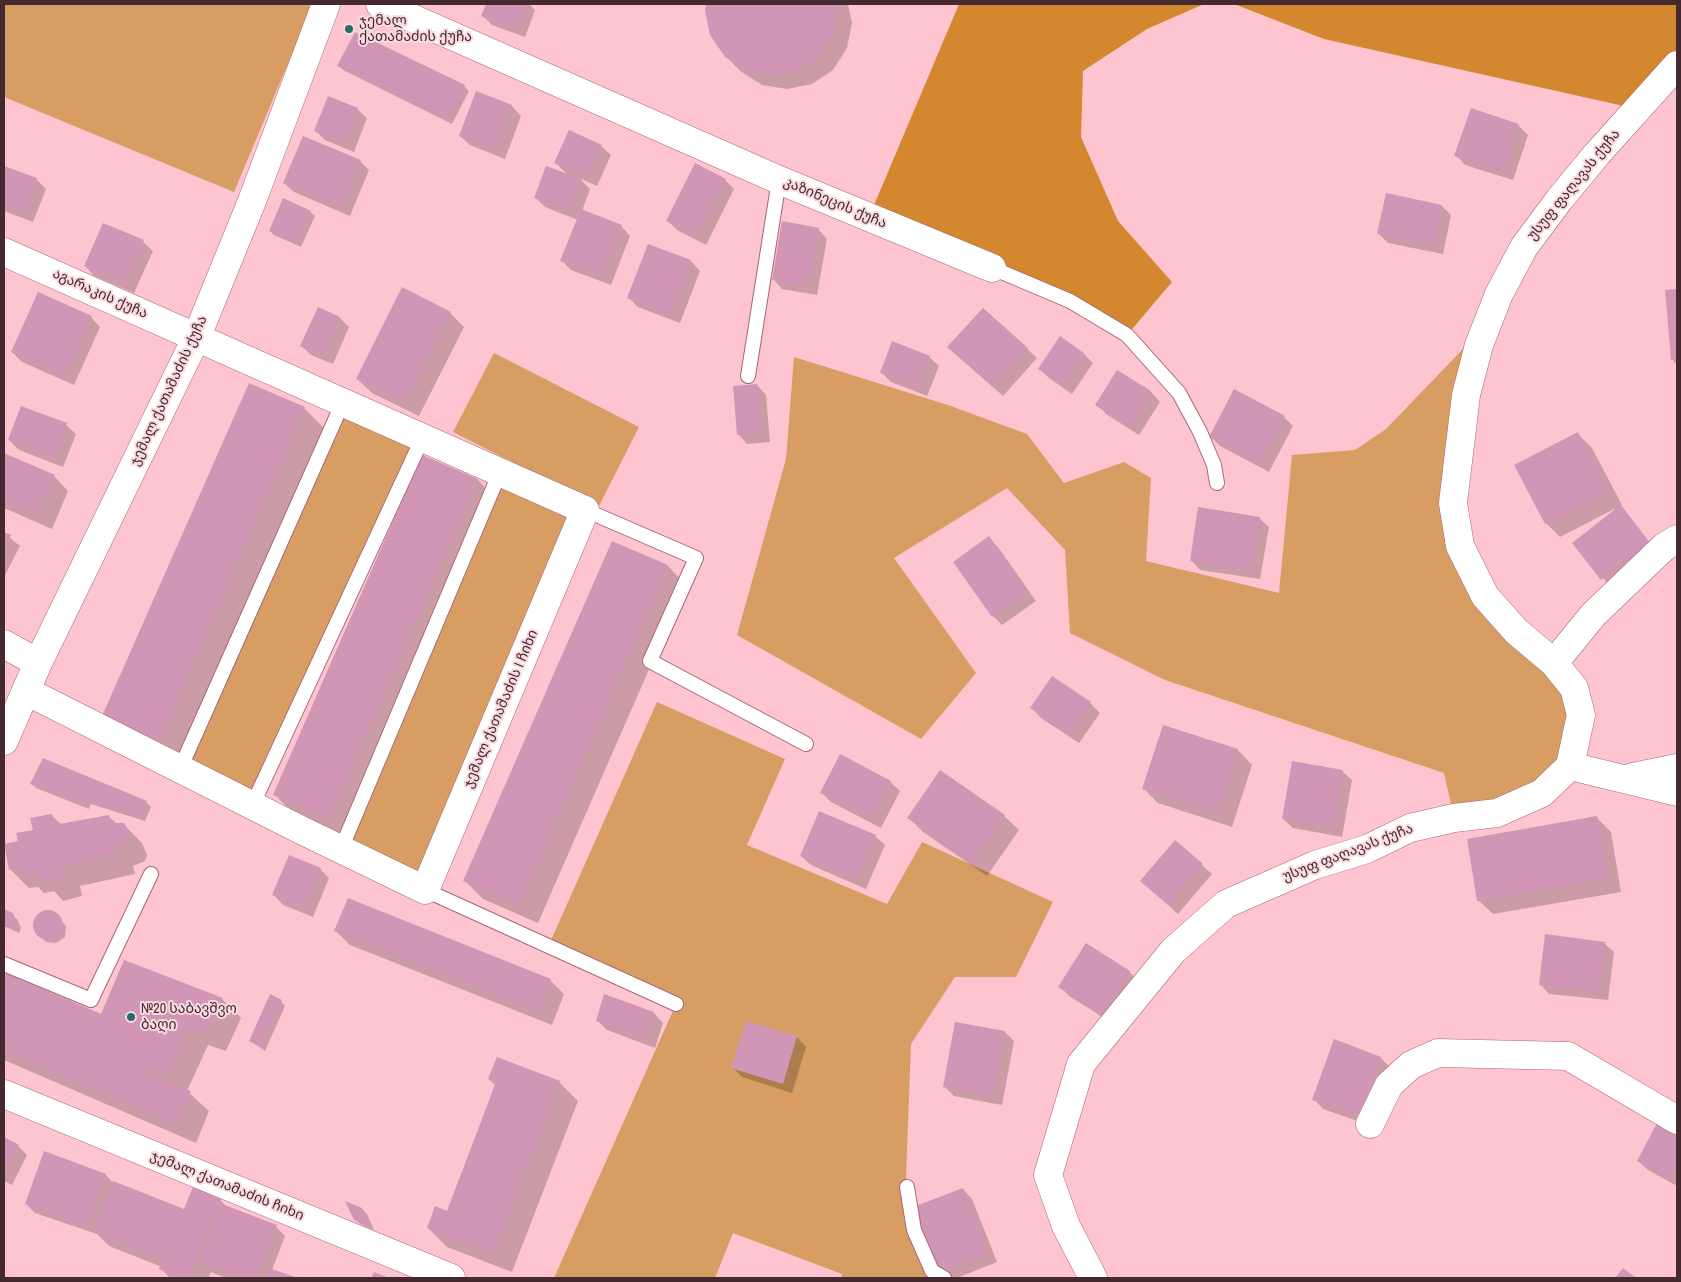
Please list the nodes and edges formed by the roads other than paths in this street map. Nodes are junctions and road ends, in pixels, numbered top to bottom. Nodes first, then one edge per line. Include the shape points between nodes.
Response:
1 (326, 4) edge
2 (380, 4) edge
3 (1677, 66) edge
4 (779, 180) junction
5 (4, 252) edge
6 (992, 268) joint
7 (197, 336) junction
8 (748, 376) dead end
9 (343, 402) junction
10 (423, 437) junction
11 (500, 472) junction
12 (1217, 482) dead end
13 (585, 510) junction
14 (1677, 539) edge
15 (4, 644) edge
16 (38, 663) junction
17 (1554, 663) junction
18 (26, 691) junction
19 (4, 741) edge
20 (806, 744) dead end
21 (1570, 766) junction
22 (1677, 768) edge
23 (180, 769) junction
24 (1624, 779) junction
25 (1677, 792) edge
26 (252, 806) junction
27 (341, 849) junction
28 (151, 874) dead end
29 (425, 890) junction
30 (4, 964) edge
31 (676, 1004) dead end
32 (4, 1094) edge
33 (1677, 1120) edge
34 (1370, 1124) dead end
35 (907, 1187) dead end
36 (451, 1278) edge
37 (944, 1278) edge
38 (1094, 1278) edge

1 - 7 street, ჯემალ ქათამაძის ქუჩა
2 - 4 street, კაზინეცის ქუჩა
3 - 17 street, უსუფ ფაღავას ქუჩა via 1597,154 1524,247 1499,294 1466,395 1453,503 1460,546 1484,596 1516,631
4 - 6 street, კაზინეცის ქუჩა
4 - 8 lane
5 - 7 street, აგარაკის ქუჩა
6 - 12 lane, კაზინეცის ქუჩა via 1070,301 1127,336 1179,393 1200,432 1214,465
7 - 9 street
7 - 16 street, ჯემალ ქათამაძის ქუჩა
9 - 10 street
9 - 23 lane
10 - 11 street
10 - 26 lane
11 - 13 street
11 - 27 lane
13 - 20 lane via 696,558 650,661
13 - 29 street, ჯემალ ქათამაძის I ჩიხი
14 - 17 street via 1664,547 1593,615
15 - 16 street
16 - 18 street, ჯემალ ქათამაძის ქუჩა
17 - 21 street, უსუფ ფაღავას ქუჩა via 1574,688 1581,715
18 - 19 street, ჯემალ ქათამაძის ქუჩა
18 - 23 street
21 - 24 street
21 - 38 street, უსუფ ფაღავას ქუჩა via 1542,794 1497,813 1410,828 1367,849 1315,865 1226,904 1173,951 1081,1064 1048,1175 1066,1226
22 - 24 street
23 - 26 street
24 - 25 street
26 - 27 street
27 - 29 street
28 - 30 lane via 91,1000
29 - 31 lane
32 - 36 street, ჯემალ ქათამაძის ჩიხი
33 - 34 street via 1568,1056 1438,1053 1411,1065 1389,1085
35 - 37 lane via 914,1230 932,1271

